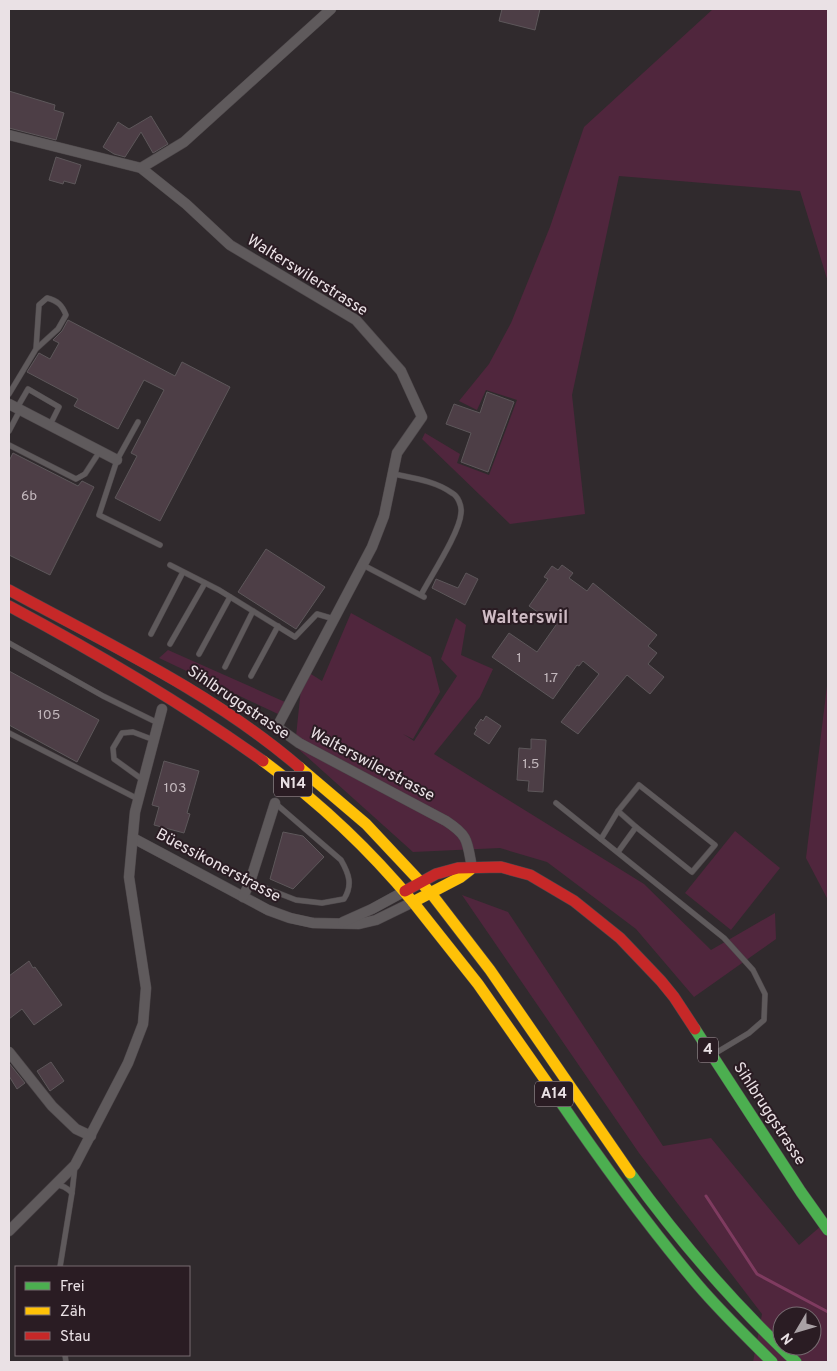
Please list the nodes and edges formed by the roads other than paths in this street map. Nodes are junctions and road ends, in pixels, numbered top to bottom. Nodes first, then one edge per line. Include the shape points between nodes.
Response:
1 (331, 9) edge
2 (9, 135) edge
3 (141, 168) junction
4 (36, 349) junction
5 (9, 394) edge
6 (15, 407) edge
7 (138, 422) dead end
8 (50, 425) junction
9 (9, 431) edge
10 (9, 445) edge
11 (100, 451) junction
12 (118, 460) junction
13 (394, 474) junction
14 (160, 545) dead end
15 (362, 564) junction
16 (170, 565) dead end
17 (183, 572) junction
18 (205, 583) junction
19 (9, 590) edge
20 (230, 597) junction
21 (9, 606) edge
22 (253, 611) junction
23 (334, 619) junction
24 (278, 626) junction
25 (151, 634) dead end
26 (9, 643) edge
27 (170, 644) dead end
28 (199, 654) dead end
29 (225, 667) dead end
30 (251, 676) dead end
31 (162, 709) dead end
32 (158, 723) junction
33 (9, 733) edge
34 (154, 740) junction
35 (143, 780) junction
36 (138, 800) junction
37 (275, 803) joint
38 (556, 803) dead end
39 (618, 812) junction
40 (636, 827) junction
41 (133, 838) junction
42 (601, 839) junction
43 (618, 852) junction
44 (472, 868) junction
45 (250, 882) junction
46 (421, 882) junction
47 (405, 891) junction
48 (430, 892) junction
49 (243, 897) junction
50 (413, 902) junction
51 (338, 924) junction
52 (9, 1052) edge
53 (712, 1056) junction
54 (91, 1136) junction
55 (75, 1165) junction
56 (55, 1185) junction
57 (72, 1194) junction
58 (828, 1230) edge
59 (9, 1231) edge
60 (60, 1266) edge
61 (772, 1362) edge
62 (796, 1362) edge

1 - 3 street via 184,142
2 - 3 street
3 - 13 street, Walterswilerstrasse via 186,204 230,246 356,320 402,371 422,417 398,453
4 - 4 lane via 58,329 66,315 62,305 55,300 47,298 39,305
4 - 5 lane
6 - 8 street
6 - 8 lane via 28,389 59,407
6 - 9 lane
7 - 12 lane
8 - 11 street
10 - 11 lane via 76,479 85,474
11 - 12 street
12 - 14 lane via 99,515
13 - 15 street, Walterswilerstrasse via 384,516
13 - 15 lane via 423,480 454,493 462,512 423,596
15 - 23 street, Walterswilerstrasse
16 - 17 lane
17 - 18 lane
17 - 25 lane
18 - 20 lane
18 - 27 lane
19 - 46 main road, Sihlbruggstrasse / N14 via 172,678 230,715 325,788 366,824
20 - 22 lane
20 - 28 lane
21 - 47 main road, Sihlbruggstrasse / N14 via 115,665 273,768 350,832
22 - 24 lane
22 - 29 lane
23 - 24 lane via 317,614 295,636
23 - 44 street, Walterswilerstrasse via 277,727 299,744 461,831 467,842
24 - 30 lane
26 - 32 lane
31 - 32 street
32 - 34 street
33 - 36 lane
34 - 35 street
34 - 35 lane via 133,732 122,733 113,748 114,759
35 - 36 street
36 - 41 street
37 - 45 street
37 - 45 lane via 341,860 348,872 350,890 344,899 322,903 296,900
38 - 42 lane
39 - 40 lane
39 - 40 lane via 639,785 715,845 692,872
39 - 42 lane
40 - 43 lane
41 - 49 street, Büessikonerstrasse
41 - 54 street, Büessikonerstrasse via 129,877 146,988 142,1024 128,1063
42 - 43 lane
43 - 53 lane via 724,938 753,970 765,994 764,1020
44 - 46 main road, 4 via 458,867
44 - 48 main road, 4
44 - 53 main road, Sihlbruggstrasse / 4 via 492,865 520,871 538,879 599,919 656,974
45 - 49 street
46 - 47 main road
46 - 48 main road, Sihlbruggstrasse
47 - 50 main road, Sihlbruggstrasse
47 - 51 street, Büessikonerstrasse
48 - 50 main road
48 - 62 main road, A14 via 492,972 658,1212 735,1303
49 - 51 street, Büessikonerstrasse via 290,918
50 - 51 street, Büessikonerstrasse via 376,920
50 - 61 main road, A14 via 480,986 668,1251 722,1313
52 - 54 street via 52,1106 76,1129
53 - 58 main road, Sihlbruggstrasse / 4
54 - 55 street, Büessikonerstrasse
55 - 56 street, Büessikonerstrasse
55 - 57 lane
56 - 57 lane via 67,1188
56 - 59 street, Büessikonerstrasse
57 - 60 lane

